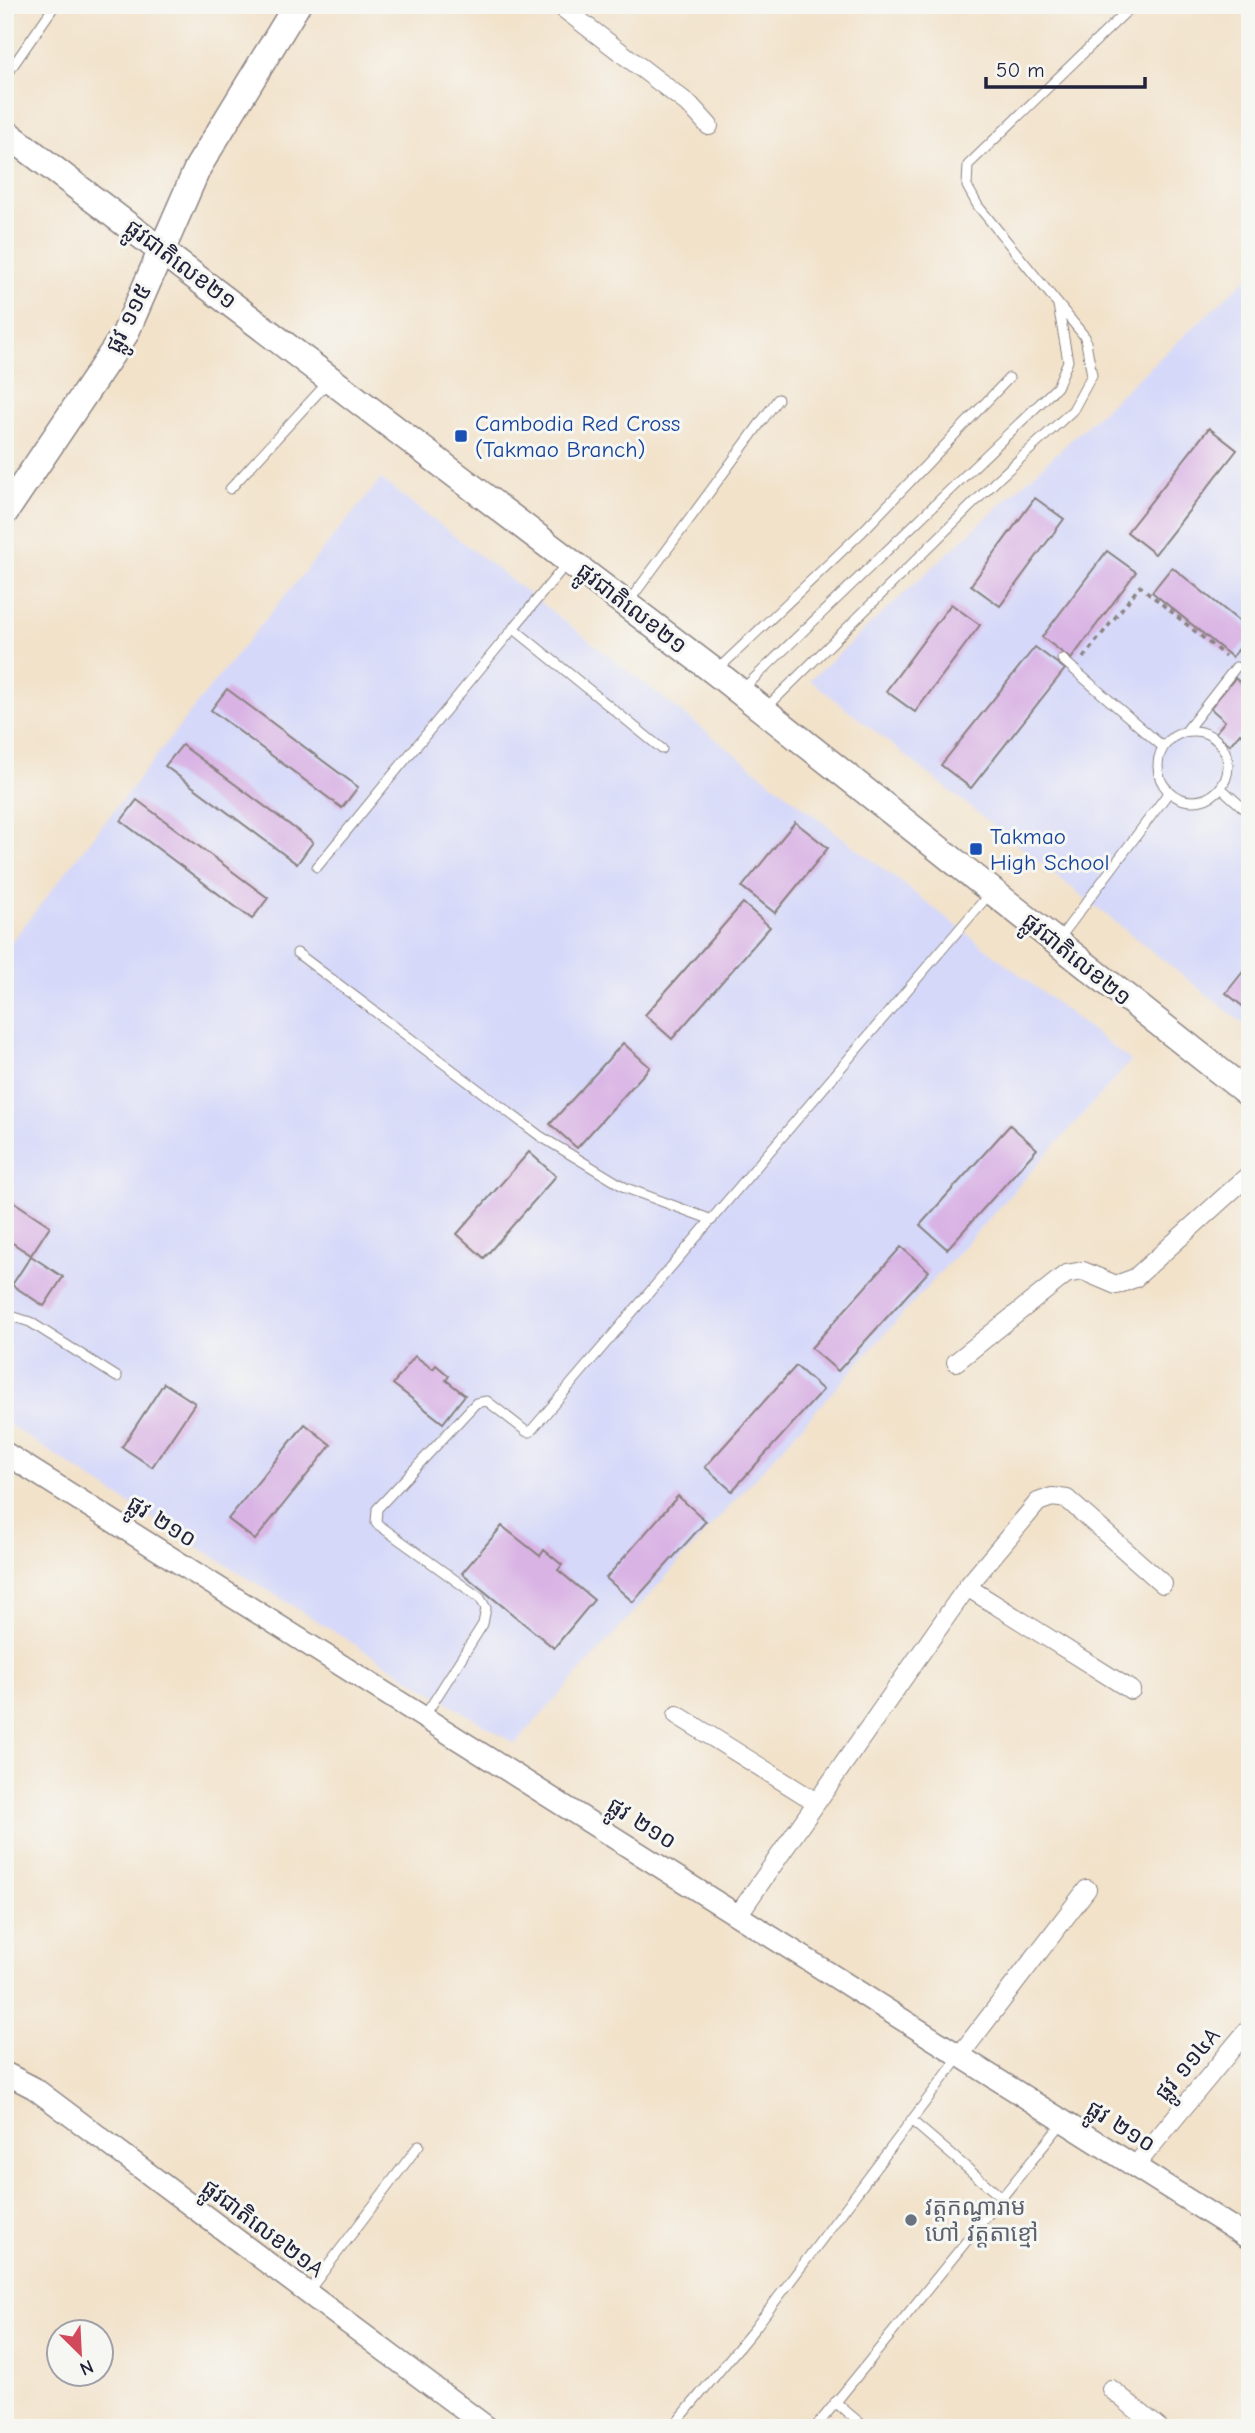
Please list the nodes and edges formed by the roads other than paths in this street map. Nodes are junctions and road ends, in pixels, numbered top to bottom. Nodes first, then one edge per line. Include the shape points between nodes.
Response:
1 (55, 5) edge
2 (297, 5) edge
3 (559, 5) edge
4 (1133, 5) edge
5 (5, 77) edge
6 (709, 126) dead end
7 (5, 132) edge
8 (161, 248) junction
9 (1058, 303) junction
10 (1009, 378) dead end
11 (332, 379) junction
12 (778, 400) dead end
13 (230, 489) dead end
14 (5, 512) edge
15 (569, 560) junction
16 (627, 605) junction
17 (513, 628) junction
18 (1062, 659) dead end
19 (1237, 667) road end
20 (715, 672) junction
21 (740, 692) junction
22 (764, 710) junction
23 (1186, 731) junction
24 (1163, 747) junction
25 (662, 749) dead end
26 (1221, 788) junction
27 (1169, 792) junction
28 (1250, 814) edge
29 (317, 867) dead end
30 (992, 890) junction
31 (1055, 944) junction
32 (297, 953) dead end
33 (1250, 1095) edge
34 (1250, 1174) edge
35 (712, 1220) junction
36 (5, 1314) edge
37 (956, 1362) dead end
38 (117, 1377) dead end
39 (5, 1453) edge
40 (1163, 1584) dead end
41 (967, 1587) junction
42 (1131, 1690) dead end
43 (677, 1714) dead end
44 (424, 1717) junction
45 (816, 1802) junction
46 (1087, 1889) dead end
47 (738, 1915) junction
48 (1250, 2027) edge
49 (960, 2055) junction
50 (5, 2073) edge
51 (911, 2120) junction
52 (1064, 2121) junction
53 (419, 2145) dead end
54 (1135, 2166) junction
55 (1002, 2198) junction
56 (1250, 2239) edge
57 (307, 2294) junction
58 (1111, 2389) dead end
59 (835, 2402) junction
60 (488, 2428) edge
61 (672, 2428) edge
62 (815, 2428) edge
63 (866, 2428) edge
64 (1159, 2428) edge

1 - 5 lane
2 - 8 main road, ផ្លូវ ១១៥ via 198,167
3 - 6 street via 691,106
4 - 9 lane via 968,165 967,186 978,206
7 - 8 main road, ផ្លូវជាតិលេខ២១
8 - 11 main road, ផ្លូវជាតិលេខ២១
8 - 14 main road, ផ្លូវ ១១៥ via 125,334
9 - 21 lane via 1068,360 1058,387
9 - 22 lane via 1085,337 1092,363 1092,375 1073,410
10 - 20 lane via 863,531
11 - 13 lane
11 - 15 main road, ផ្លូវជាតិលេខ២១
12 - 16 lane
15 - 16 main road, ផ្លូវជាតិលេខ២១
15 - 17 lane
16 - 20 main road, ផ្លូវជាតិលេខ២១
17 - 25 lane
17 - 29 lane
18 - 24 lane
19 - 23 lane
20 - 21 main road, ផ្លូវជាតិលេខ២១
21 - 22 main road, ផ្លូវជាតិលេខ២១
22 - 30 main road, ផ្លូវជាតិលេខ២១
23 - 24 lane
23 - 26 lane via 1201,731 1224,747 1228,768
24 - 27 lane via 1158,762 1160,778
26 - 27 lane via 1195,801
26 - 28 lane
27 - 31 lane
30 - 31 main road, ផ្លូវជាតិលេខ២១
30 - 35 lane
31 - 33 main road, ផ្លូវជាតិលេខ២១
32 - 35 lane via 540,1136 626,1188
34 - 37 street via 1135,1278 1116,1285 1083,1271 1066,1274
35 - 44 lane via 530,1432 487,1401 476,1403 377,1510 376,1523 480,1598 486,1608 483,1624
36 - 38 lane via 30,1322
39 - 44 street, ផ្លូវ ២១០
40 - 41 street via 1067,1500 1052,1497 1033,1508
41 - 42 street
41 - 45 street
43 - 45 street
44 - 47 street, ផ្លូវ ២១០
45 - 47 street
46 - 49 street
47 - 49 street, ផ្លូវ ២១០
48 - 54 street, ផ្លូវ ១១៤A
49 - 51 lane
49 - 52 street, ផ្លូវ ២១០
50 - 57 street, ផ្លូវជាតិលេខ២១A via 34,2088
51 - 55 lane
51 - 61 lane via 755,2328
52 - 54 street, ផ្លូវ ២១០
52 - 55 lane
53 - 57 lane
54 - 56 street, ផ្លូវ ២១០
55 - 59 lane
57 - 60 street, ផ្លូវជាតិលេខ២១A
58 - 64 street
59 - 62 lane
59 - 63 lane

